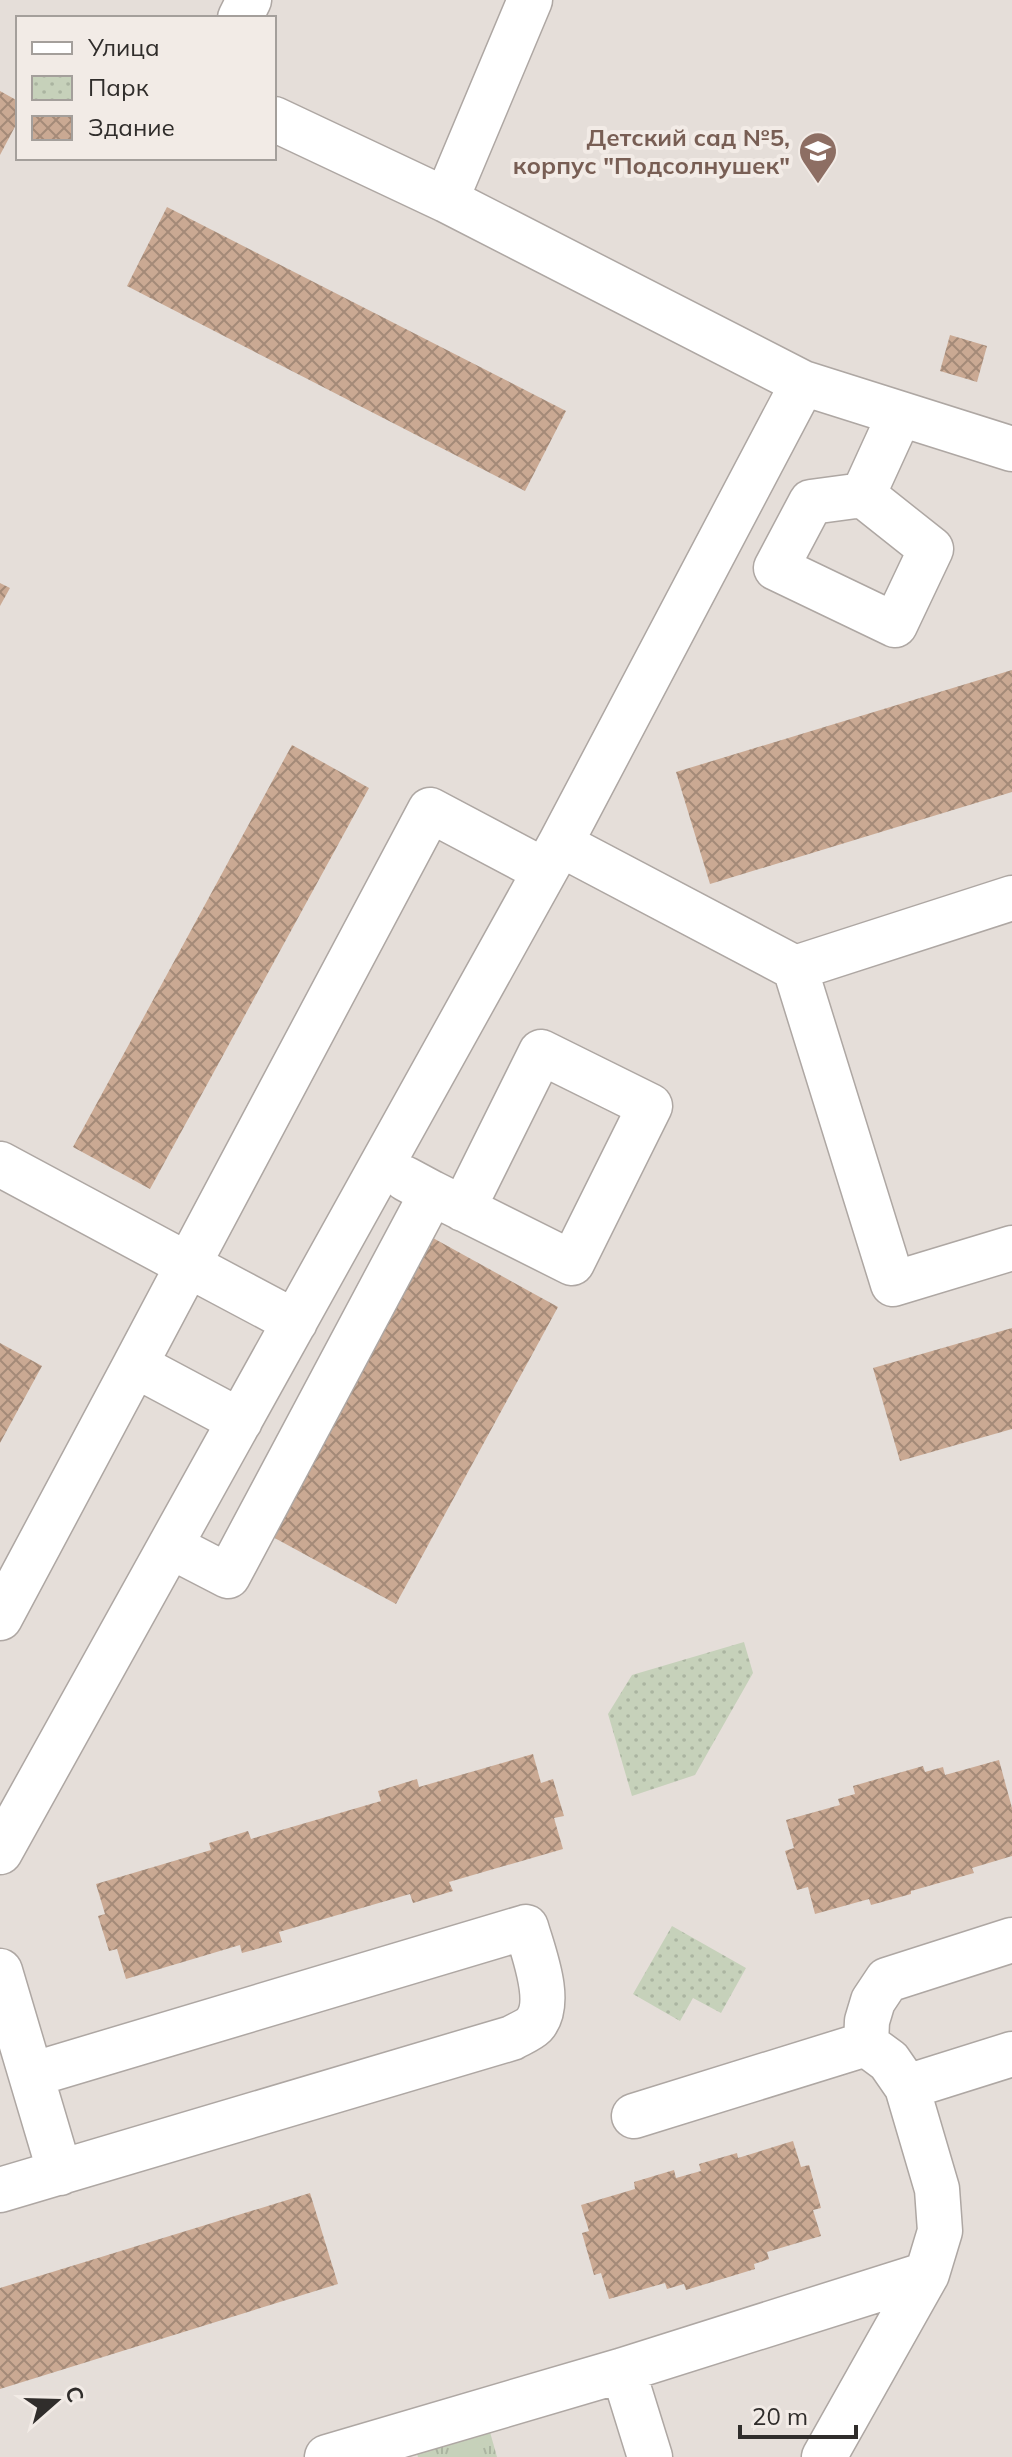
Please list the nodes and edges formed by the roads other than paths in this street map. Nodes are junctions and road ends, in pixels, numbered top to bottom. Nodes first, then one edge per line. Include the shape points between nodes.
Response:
1 (530, 0) edge
2 (276, 120) edge
3 (446, 200) junction
4 (803, 383) junction
5 (900, 414) junction
6 (1012, 449) edge
7 (863, 495) dead end
8 (552, 858) junction
9 (1012, 898) edge
10 (795, 968) junction
11 (0, 1164) edge
12 (381, 1166) junction
13 (448, 1201) junction
14 (1012, 1248) edge
15 (188, 1265) junction
16 (295, 1322) junction
17 (135, 1365) junction
18 (240, 1421) junction
19 (170, 1546) junction
20 (0, 1618) edge
21 (0, 1852) edge
22 (1012, 1940) edge
23 (0, 1971) edge
24 (866, 2044) junction
25 (1012, 2054) edge
26 (31, 2075) junction
27 (907, 2087) junction
28 (634, 2116) dead end
29 (60, 2173) junction
30 (0, 2190) edge
31 (927, 2274) junction
32 (623, 2370) junction
33 (327, 2457) edge
34 (650, 2457) edge
35 (824, 2457) edge

1 - 3 lane
2 - 3 lane
3 - 4 lane
4 - 5 lane
4 - 8 lane
5 - 6 lane
5 - 7 lane
8 - 10 lane
8 - 12 lane
8 - 15 lane via 430,810
9 - 10 lane
10 - 14 lane via 893,1284
11 - 15 lane
12 - 13 lane
12 - 16 lane
13 - 13 lane via 572,1263 650,1106 541,1052
13 - 19 lane via 228,1576
15 - 16 lane
15 - 17 lane
16 - 18 lane
17 - 18 lane
17 - 20 lane
18 - 19 lane
19 - 21 lane
22 - 24 lane via 887,1980 873,2001
23 - 26 lane
24 - 27 lane via 889,2061
24 - 28 lane
25 - 27 lane
26 - 29 lane
26 - 29 lane via 526,1927 542,2003 535,2024 512,2038
27 - 31 lane via 937,2189 940,2231
29 - 30 lane
31 - 32 lane
31 - 35 lane
32 - 33 lane
32 - 34 lane

